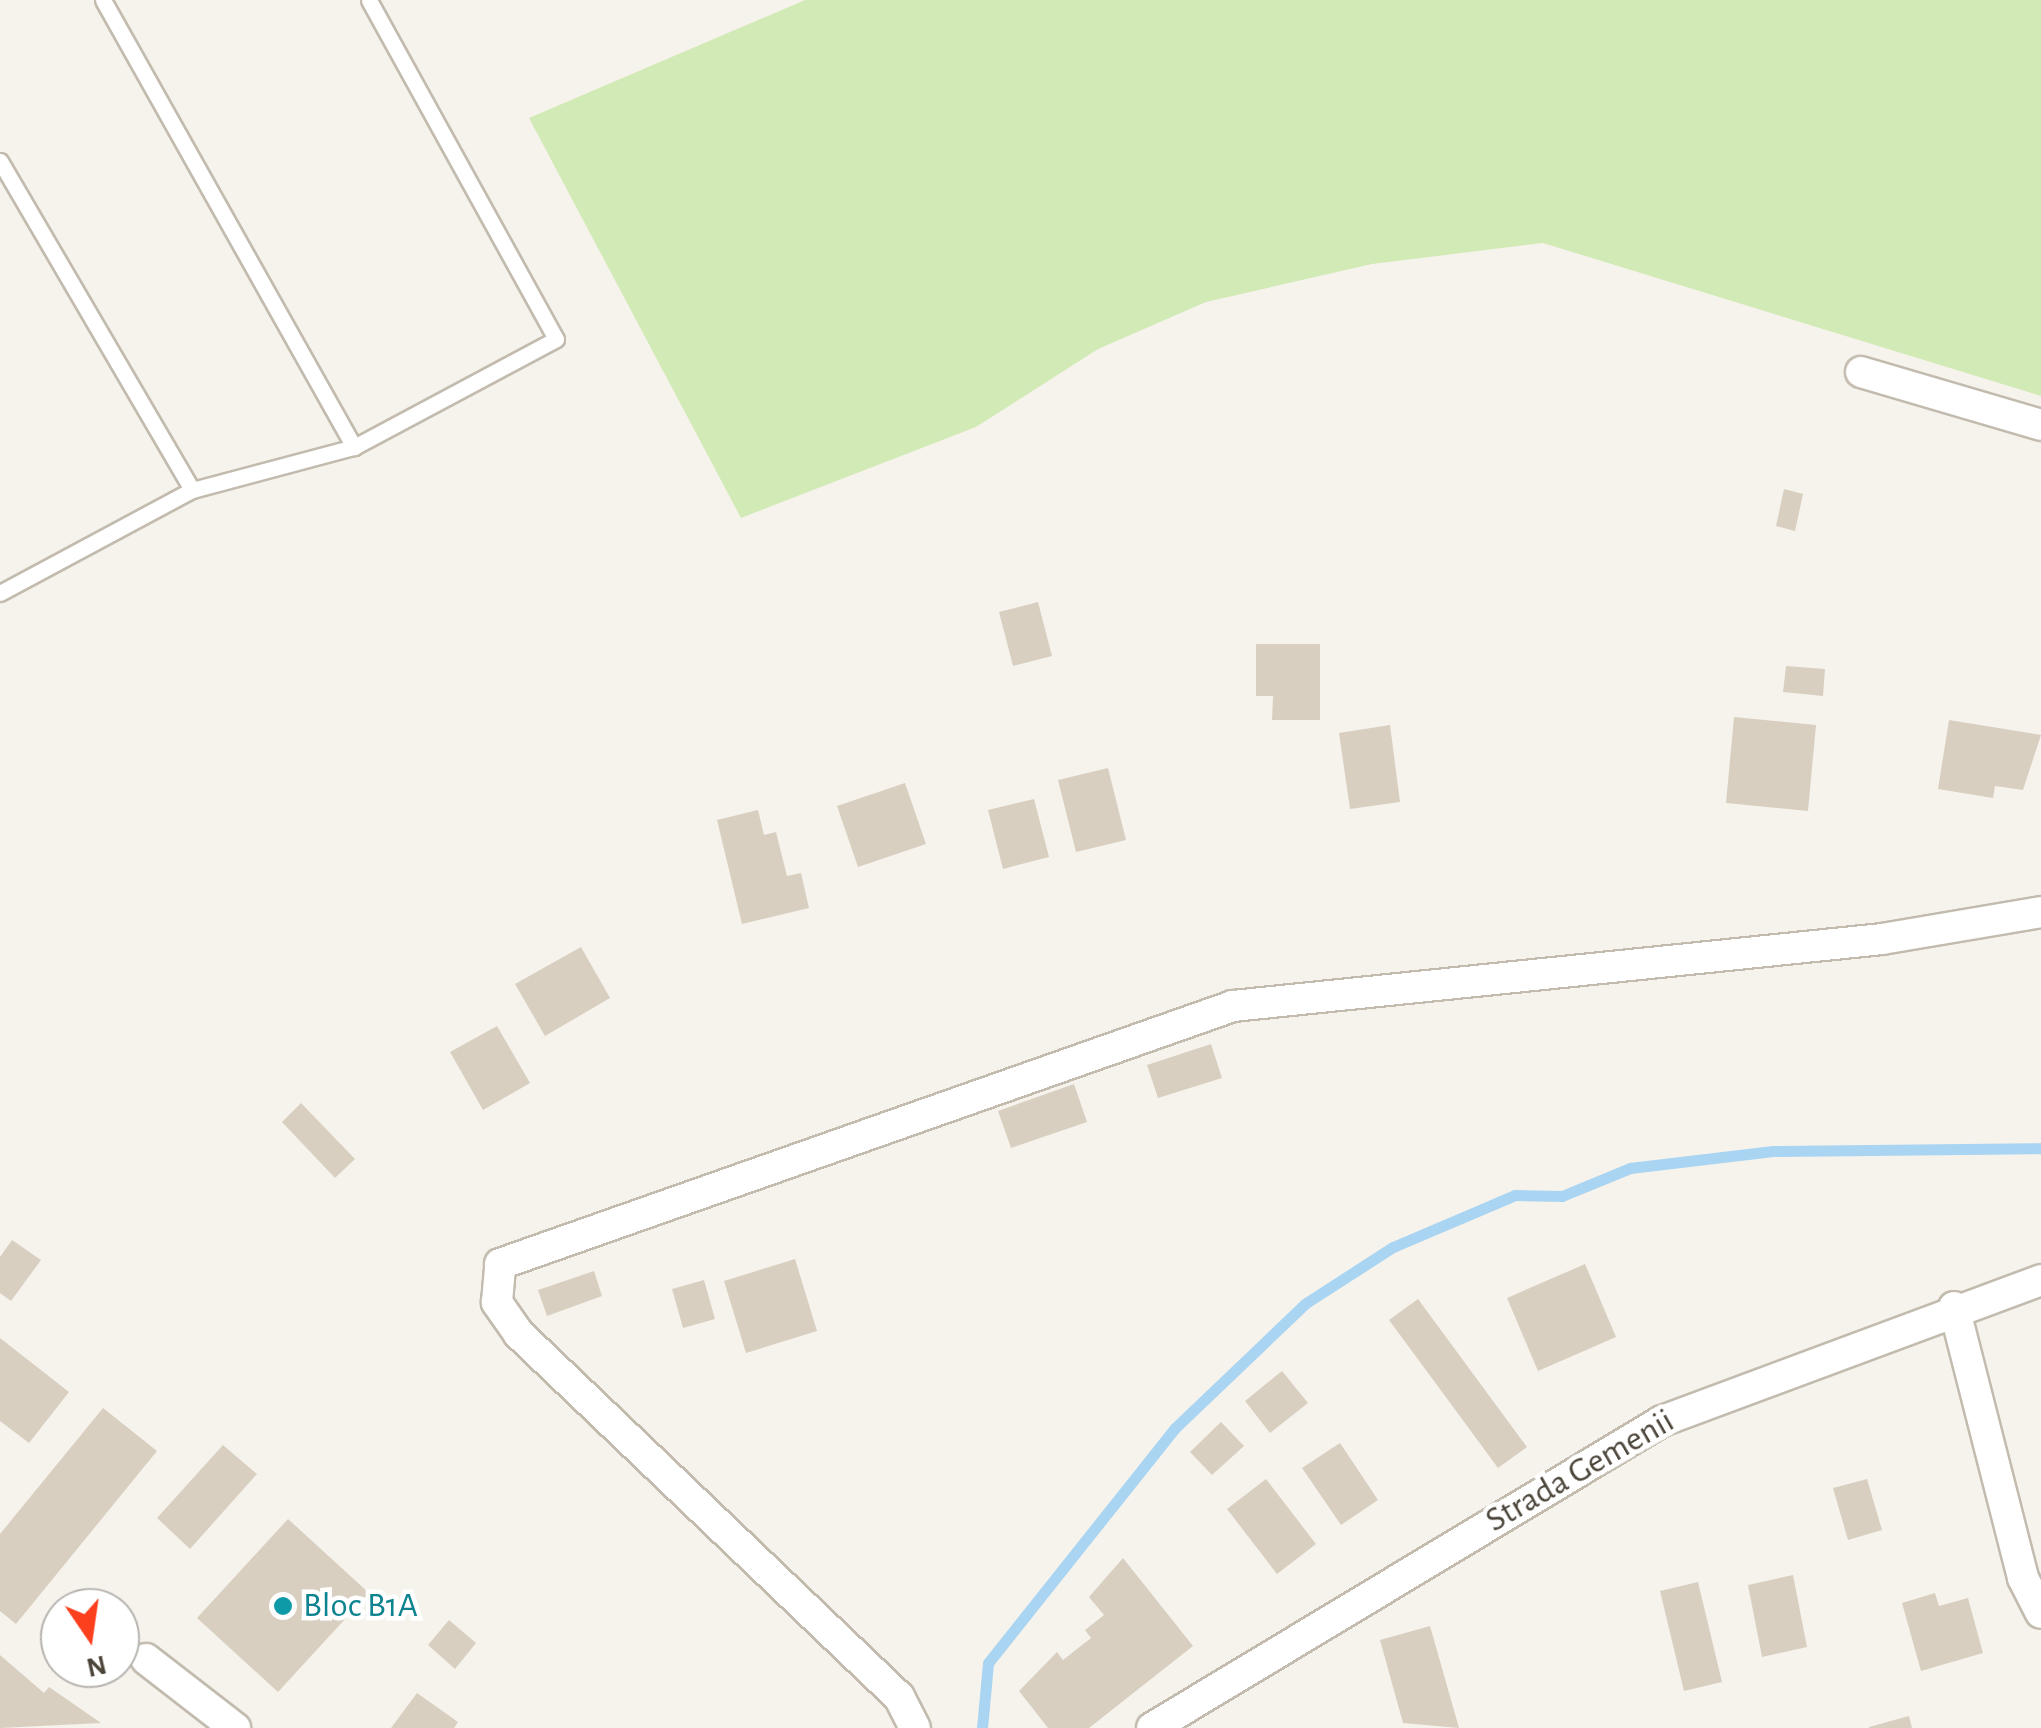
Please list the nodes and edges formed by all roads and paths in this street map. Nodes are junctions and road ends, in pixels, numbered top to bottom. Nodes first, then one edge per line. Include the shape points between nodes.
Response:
1 (103, 0) edge
2 (369, 0) edge
3 (0, 161) edge
4 (1861, 372) dead end
5 (2041, 425) edge
6 (354, 448) junction
7 (192, 490) junction
8 (0, 592) edge
9 (2041, 912) edge
10 (2041, 1280) edge
11 (1954, 1307) junction
12 (2041, 1613) edge
13 (146, 1660) dead end
14 (235, 1728) edge
15 (915, 1728) edge
16 (1152, 1728) edge

1 - 6 lane
2 - 6 lane via 556,338
3 - 7 lane
4 - 5 street
6 - 7 lane
7 - 8 lane
9 - 15 street via 1882,938 1234,1006 500,1264 497,1302 518,1334 900,1697
10 - 11 street, Strada Gemenii
11 - 12 street via 2023,1578
11 - 16 street, Strada Gemenii via 1662,1420
13 - 14 street

